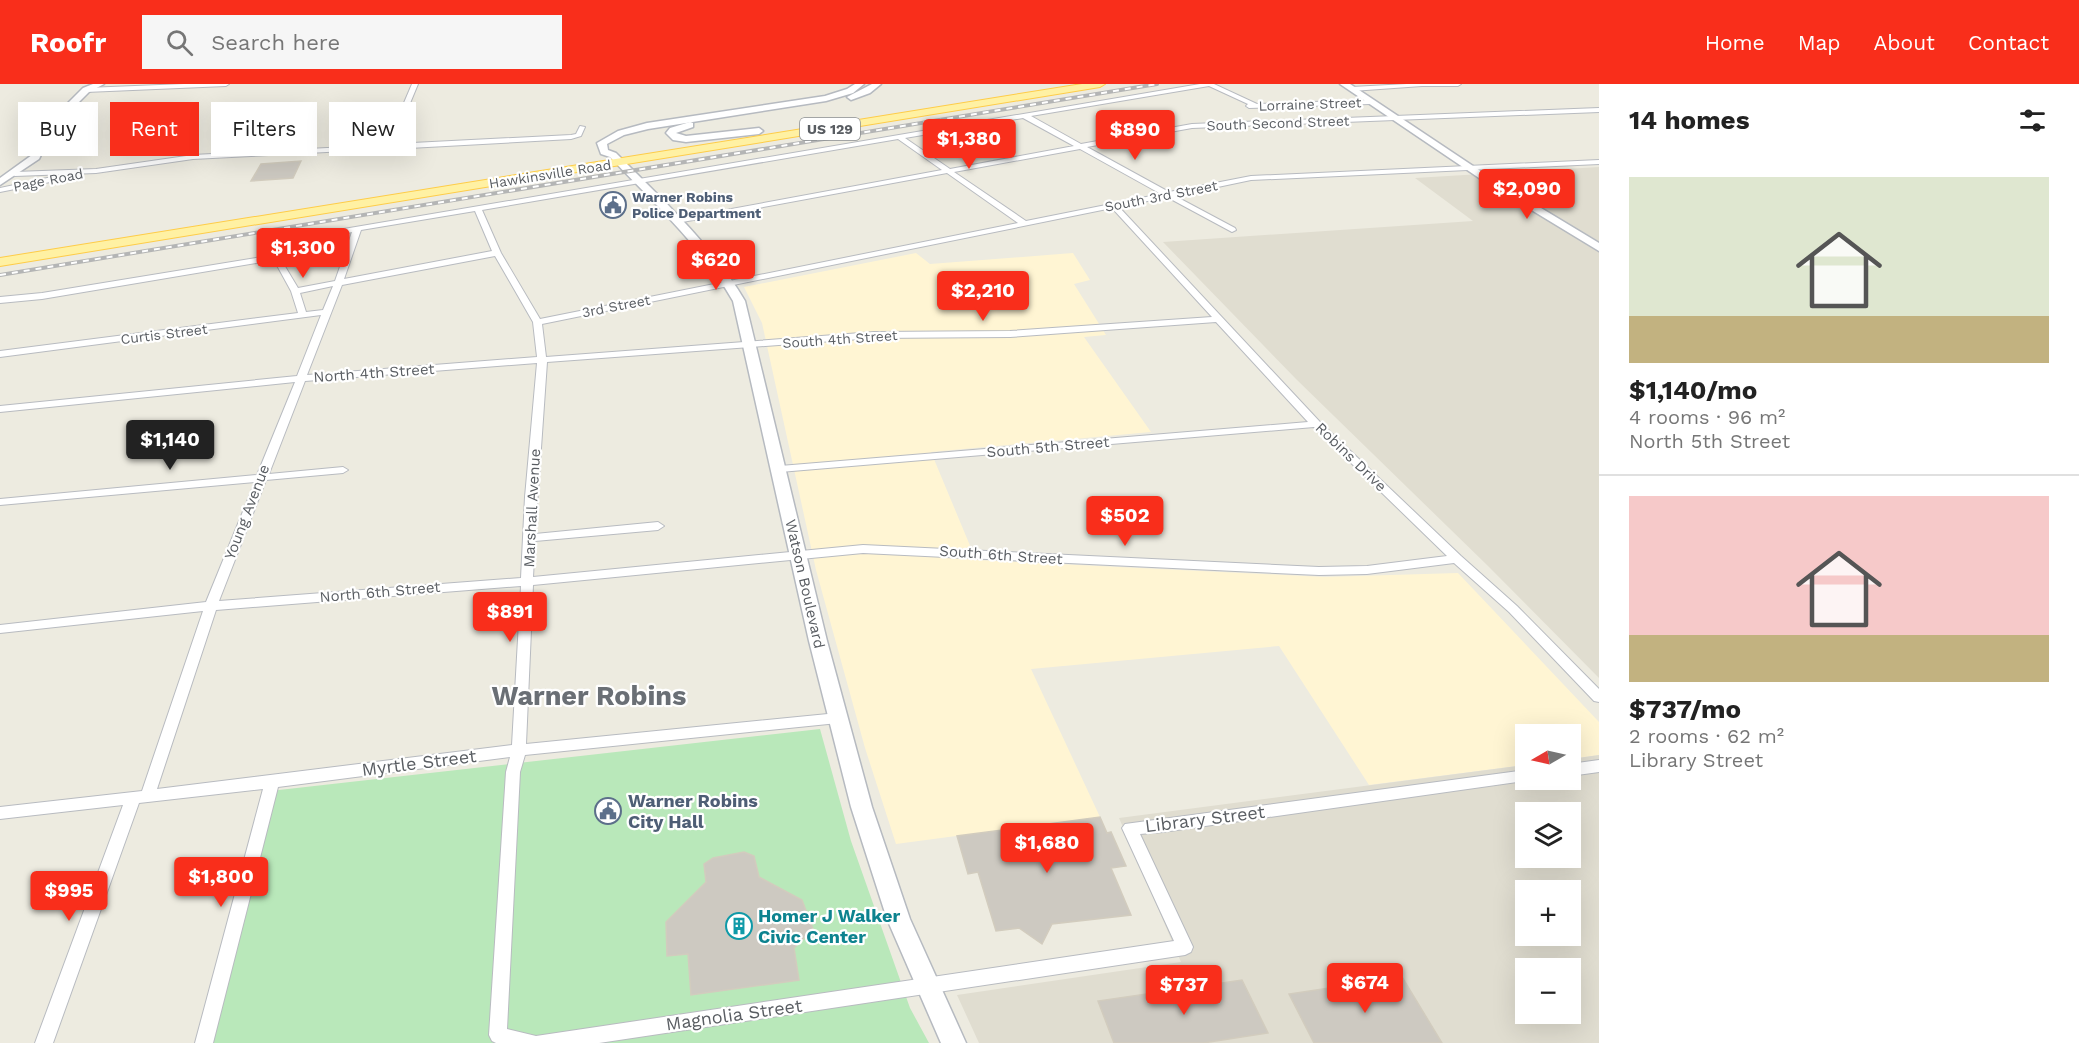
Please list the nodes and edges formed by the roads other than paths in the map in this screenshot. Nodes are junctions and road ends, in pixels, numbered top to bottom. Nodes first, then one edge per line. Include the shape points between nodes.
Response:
1 (100, 84) edge
2 (226, 84) edge
3 (415, 84) edge
4 (860, 84) edge
5 (877, 84) edge
6 (1057, 84) edge
7 (1095, 84) edge
8 (1210, 84) edge
9 (1458, 84) edge
10 (1419, 85) edge
11 (86, 87) edge
12 (1348, 87) edge
13 (407, 102) edge
14 (1370, 102) junction
15 (1599, 110) edge
16 (1025, 116) junction
17 (1396, 118) junction
18 (709, 121) junction
19 (582, 127) dead end
20 (759, 131) junction
21 (899, 137) junction
22 (416, 145) edge
23 (1082, 147) junction
24 (329, 150) edge
25 (617, 159) junction
26 (1599, 162) edge
27 (1471, 168) junction
28 (96, 171) junction
29 (949, 171) junction
30 (15, 174) junction
31 (639, 181) junction
32 (0, 182) edge
33 (0, 190) edge
34 (1169, 194) junction
35 (1113, 206) junction
36 (478, 210) junction
37 (677, 220) junction
38 (1024, 223) junction
39 (357, 230) junction
40 (1232, 230) dead end
41 (1599, 248) edge
42 (0, 253) edge
43 (497, 254) junction
44 (276, 257) junction
45 (0, 262) edge
46 (338, 284) junction
47 (729, 284) junction
48 (295, 291) junction
49 (0, 300) edge
50 (327, 312) junction
51 (302, 313) junction
52 (1218, 319) junction
53 (537, 322) junction
54 (750, 345) junction
55 (0, 354) edge
56 (542, 360) junction
57 (301, 378) junction
58 (0, 409) edge
59 (1316, 424) junction
60 (780, 469) junction
61 (343, 470) dead end
62 (261, 476) junction
63 (0, 502) edge
64 (658, 526) dead end
65 (530, 538) junction
66 (797, 556) junction
67 (1457, 559) junction
68 (528, 581) junction
69 (211, 606) junction
70 (0, 629) edge
71 (1599, 697) edge
72 (838, 718) junction
73 (519, 750) junction
74 (1599, 766) edge
75 (1581, 768) edge
76 (1515, 778) edge
77 (272, 782) junction
78 (140, 798) junction
79 (0, 813) edge
80 (928, 987) junction
81 (44, 1043) edge
82 (204, 1043) edge
83 (531, 1043) edge
84 (541, 1043) edge
85 (954, 1043) edge

1 - 11 street
2 - 11 street
3 - 13 street
4 - 25 street via 825,98 621,133 602,143 604,152
5 - 18 street via 846,99
6 - 20 main road, Hawkinsville Road / US 129
7 - 25 main road, Hawkinsville Road / US 129
8 - 14 street, Lorraine Street via 1253,106
8 - 16 street
9 - 10 street
10 - 12 street
11 - 30 street via 51,125 36,157
12 - 14 street
14 - 17 street
15 - 17 street, South Second Street
16 - 21 street
16 - 23 street
17 - 23 street, South Second Street via 1192,126
17 - 27 street
18 - 20 street via 680,127 671,133 686,139
18 - 25 street via 622,139 615,145
19 - 22 street, Page Road via 579,135 571,137
20 - 25 main road, Hawkinsville Road / US 129
21 - 29 street
21 - 31 street
23 - 29 street, South Second Street
23 - 34 street
24 - 28 street, Page Road via 178,158
25 - 31 street, Watson Boulevard
25 - 42 main road, Hawkinsville Road / US 129
25 - 45 main road, Hawkinsville Road / US 129
26 - 27 street, South 3rd Street
27 - 34 street, South 3rd Street via 1251,178
27 - 41 street
28 - 30 street, Page Road
28 - 33 street, Page Road
29 - 37 street, South Second Street
29 - 38 street
30 - 32 street
31 - 36 street
31 - 37 street, Watson Boulevard
34 - 35 street, South 3rd Street
34 - 40 street
35 - 38 street, South 3rd Street
35 - 52 street, Robins Drive
36 - 39 street
36 - 43 street, Marshall Avenue
37 - 47 street, Watson Boulevard
38 - 47 street, South 3rd Street
39 - 44 street via 306,238
39 - 46 street, Young Avenue
43 - 46 street
43 - 53 street, Marshall Avenue
44 - 48 street
44 - 49 street
46 - 48 street
46 - 50 street, Young Avenue
47 - 53 street, 3rd Street
47 - 54 street, Watson Boulevard via 739,301
48 - 51 street
50 - 51 street, Curtis Street
50 - 57 street, Young Avenue
51 - 55 street, Curtis Street via 274,320
52 - 54 street, South 4th Street via 1010,334 874,335
52 - 59 street, Robins Drive
53 - 56 street, Marshall Avenue
54 - 56 street, North 4th Street
54 - 60 street, Watson Boulevard
56 - 57 street, North 4th Street
56 - 65 street, Marshall Avenue
57 - 58 street, North 4th Street
57 - 62 street, Young Avenue
59 - 60 street, South 5th Street
59 - 67 street, Robins Drive
60 - 66 street, Watson Boulevard
61 - 62 street
62 - 63 street
62 - 69 street, Young Avenue
64 - 65 street
65 - 68 street, Marshall Avenue
66 - 67 street, South 6th Street via 887,549 1319,571 1377,569
66 - 68 street, North 6th Street
66 - 72 street, Watson Boulevard
67 - 71 street, Robins Drive via 1513,609
68 - 69 street, North 6th Street
68 - 73 street, Marshall Avenue
69 - 70 street, North 6th Street
69 - 78 street, Young Avenue
72 - 73 street, Myrtle Street
72 - 80 street, Watson Boulevard via 883,879
73 - 77 street, Myrtle Street
73 - 83 street, Marshall Avenue via 513,772 498,1035
74 - 75 street
76 - 80 street, Library Street via 1130,828 1185,947
77 - 78 street, Myrtle Street
77 - 82 street
78 - 79 street, Myrtle Street
78 - 81 street, Young Avenue
80 - 84 street, Magnolia Street
80 - 85 street, Watson Boulevard

